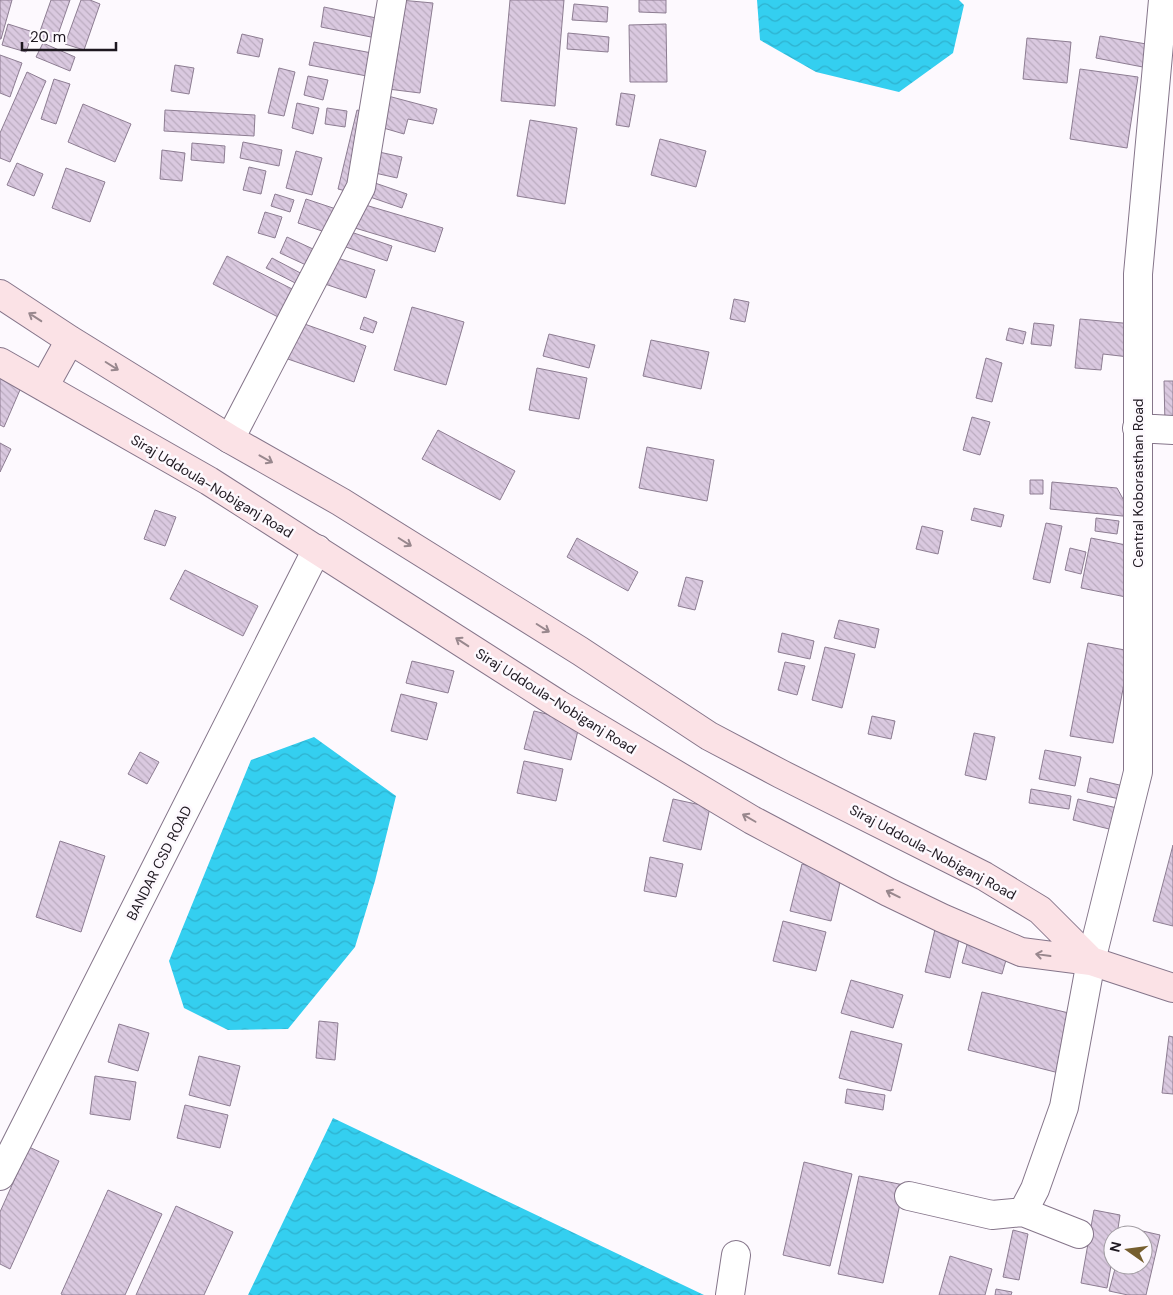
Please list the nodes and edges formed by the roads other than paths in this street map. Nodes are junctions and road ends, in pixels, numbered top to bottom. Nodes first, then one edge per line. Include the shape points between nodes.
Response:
1 (392, 0) edge
2 (1163, 0) edge
3 (0, 294) edge
4 (70, 340) junction
5 (0, 362) edge
6 (44, 387) junction
7 (1138, 428) junction
8 (1173, 430) edge
9 (230, 439) junction
10 (317, 549) junction
11 (1091, 961) junction
12 (1173, 988) edge
13 (0, 1176) edge
14 (909, 1196) dead end
15 (1023, 1212) junction
16 (1079, 1234) dead end
17 (736, 1256) dead end
18 (730, 1295) edge

1 - 9 street via 361,187
2 - 7 street, Central Koborasthan Road via 1138,274
4 -> 3 main road, Siraj Uddoula-Nobiganj Road
4 - 6 main road
4 -> 9 main road, Siraj Uddoula-Nobiganj Road
5 - 6 main road, Siraj Uddoula-Nobiganj Road
6 - 10 main road, Siraj Uddoula-Nobiganj Road via 209,481
7 - 8 street
7 - 11 street, Central Koborasthan Road via 1138,772
9 -> 11 main road, Siraj Uddoula-Nobiganj Road via 341,502 710,736 984,876 1040,910
11 -> 10 main road, Siraj Uddoula-Nobiganj Road via 1021,952 888,892 752,820 558,704
10 - 13 street, BANDAR CSD ROAD
11 - 12 main road, Siraj Uddoula-Nobiganj Road
11 - 15 street, Central Koborasthan Road via 1064,1107 1035,1189
14 - 15 street via 992,1215
15 - 16 street
17 - 18 street

